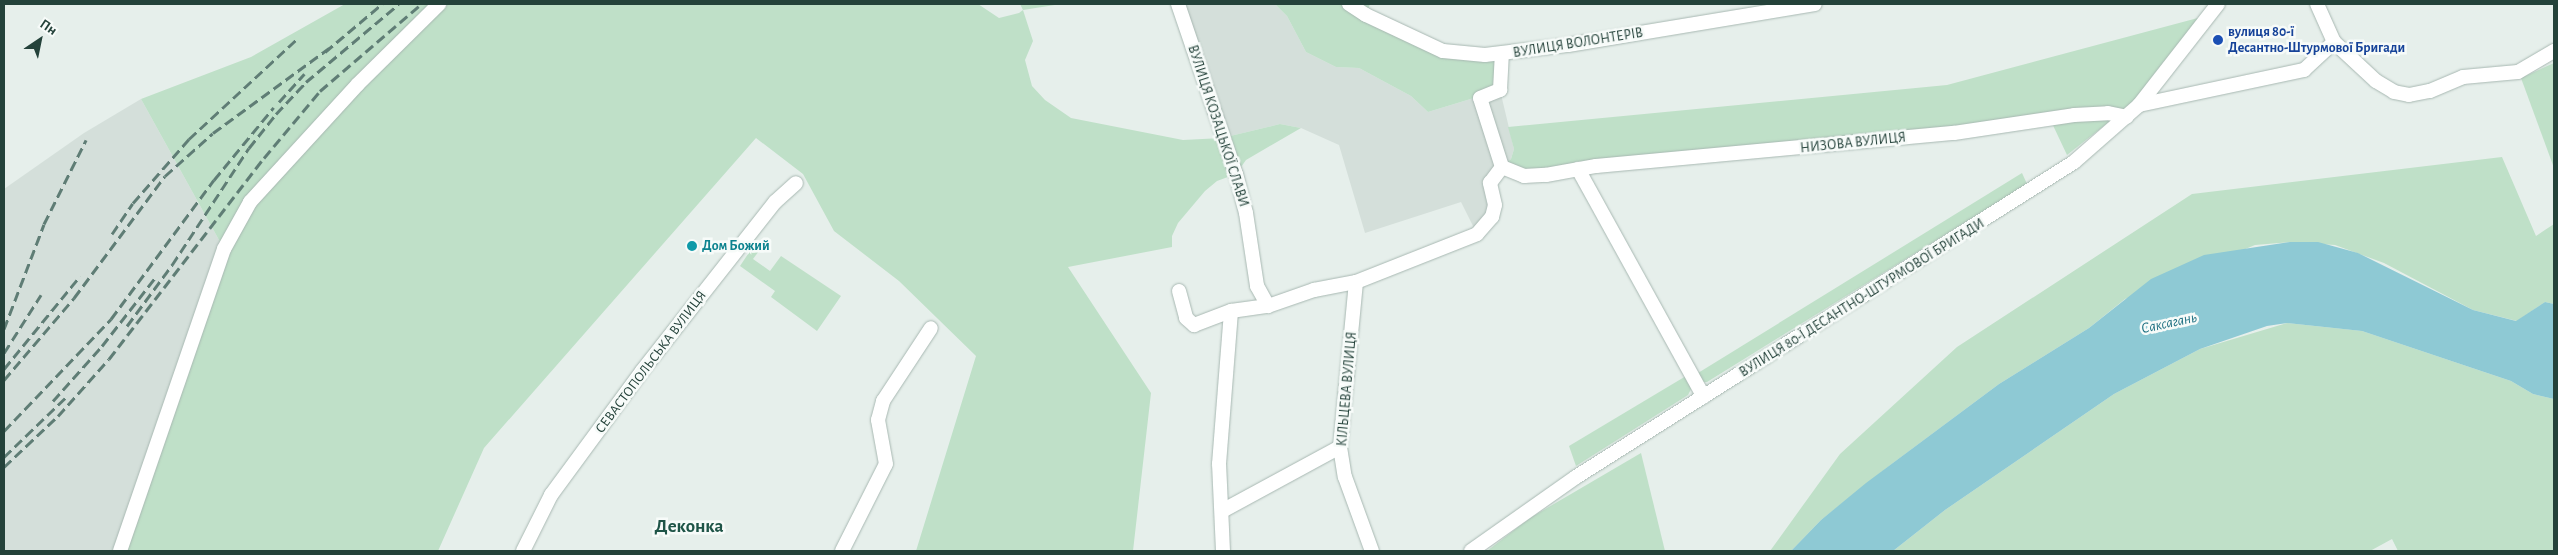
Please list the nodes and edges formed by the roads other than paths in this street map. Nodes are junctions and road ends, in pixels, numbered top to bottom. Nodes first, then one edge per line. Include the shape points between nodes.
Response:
1 (438, 4) edge
2 (1178, 4) edge
3 (1349, 4) edge
4 (1815, 4) edge
5 (2218, 4) edge
6 (2317, 4) edge
7 (2334, 42) junction
8 (2554, 51) edge
9 (1502, 55) junction
10 (2138, 105) junction
11 (2127, 117) junction
12 (1502, 167) junction
13 (1578, 169) junction
14 (796, 183) dead end
15 (1356, 282) junction
16 (1179, 291) dead end
17 (1268, 306) junction
18 (1231, 311) junction
19 (931, 328) dead end
20 (1704, 397) junction
21 (1340, 447) junction
22 (1222, 511) junction
23 (120, 551) edge
24 (522, 551) edge
25 (842, 551) edge
26 (1223, 551) edge
27 (1372, 551) edge
28 (1472, 551) edge

1 - 23 street via 358,84 250,202 224,249
2 - 17 street, ВУЛИЦЯ КОЗАЦЬКОЇ СЛАВИ via 1236,174 1246,213 1257,286
3 - 9 street, ВУЛИЦЯ ВОЛОНТЕРІВ via 1383,24 1443,51
4 - 9 street, ВУЛИЦЯ ВОЛОНТЕРІВ
5 - 10 street, ВУЛИЦЯ 80-Ї ДЕСАНТНО-ШТУРМОВОЇ БРИГАДИ
6 - 7 street
7 - 8 street via 2376,81 2394,92 2408,95 2430,91 2463,77 2518,72
7 - 10 street via 2304,70
9 - 12 street via 1500,90 1480,98
10 - 11 street, ВУЛИЦЯ 80-Ї ДЕСАНТНО-ШТУРМОВОЇ БРИГАДИ
11 - 13 street, НИЗОВА ВУЛИЦЯ via 2108,113 2074,115 1954,133
11 - 20 street, ВУЛИЦЯ 80-Ї ДЕСАНТНО-ШТУРМОВОЇ БРИГАДИ via 2074,162 2030,193
12 - 13 street, НИЗОВА ВУЛИЦЯ via 1524,176
12 - 15 street via 1490,183 1495,205 1492,216 1478,234
13 - 20 street
14 - 24 street, СЕВАСТОПОЛЬСЬКА ВУЛИЦЯ via 775,202 642,371 551,495
15 - 17 street via 1314,290
15 - 21 street, КІЛЬЦЕВА ВУЛИЦЯ
16 - 18 street via 1190,324 1202,323
17 - 18 street
18 - 22 street via 1219,464
19 - 25 street via 883,401 878,420 886,464
20 - 28 street, ВУЛИЦЯ 80-Ї ДЕСАНТНО-ШТУРМОВОЇ БРИГАДИ via 1576,477
21 - 22 street
21 - 27 street, КІЛЬЦЕВА ВУЛИЦЯ via 1345,477
22 - 26 street

